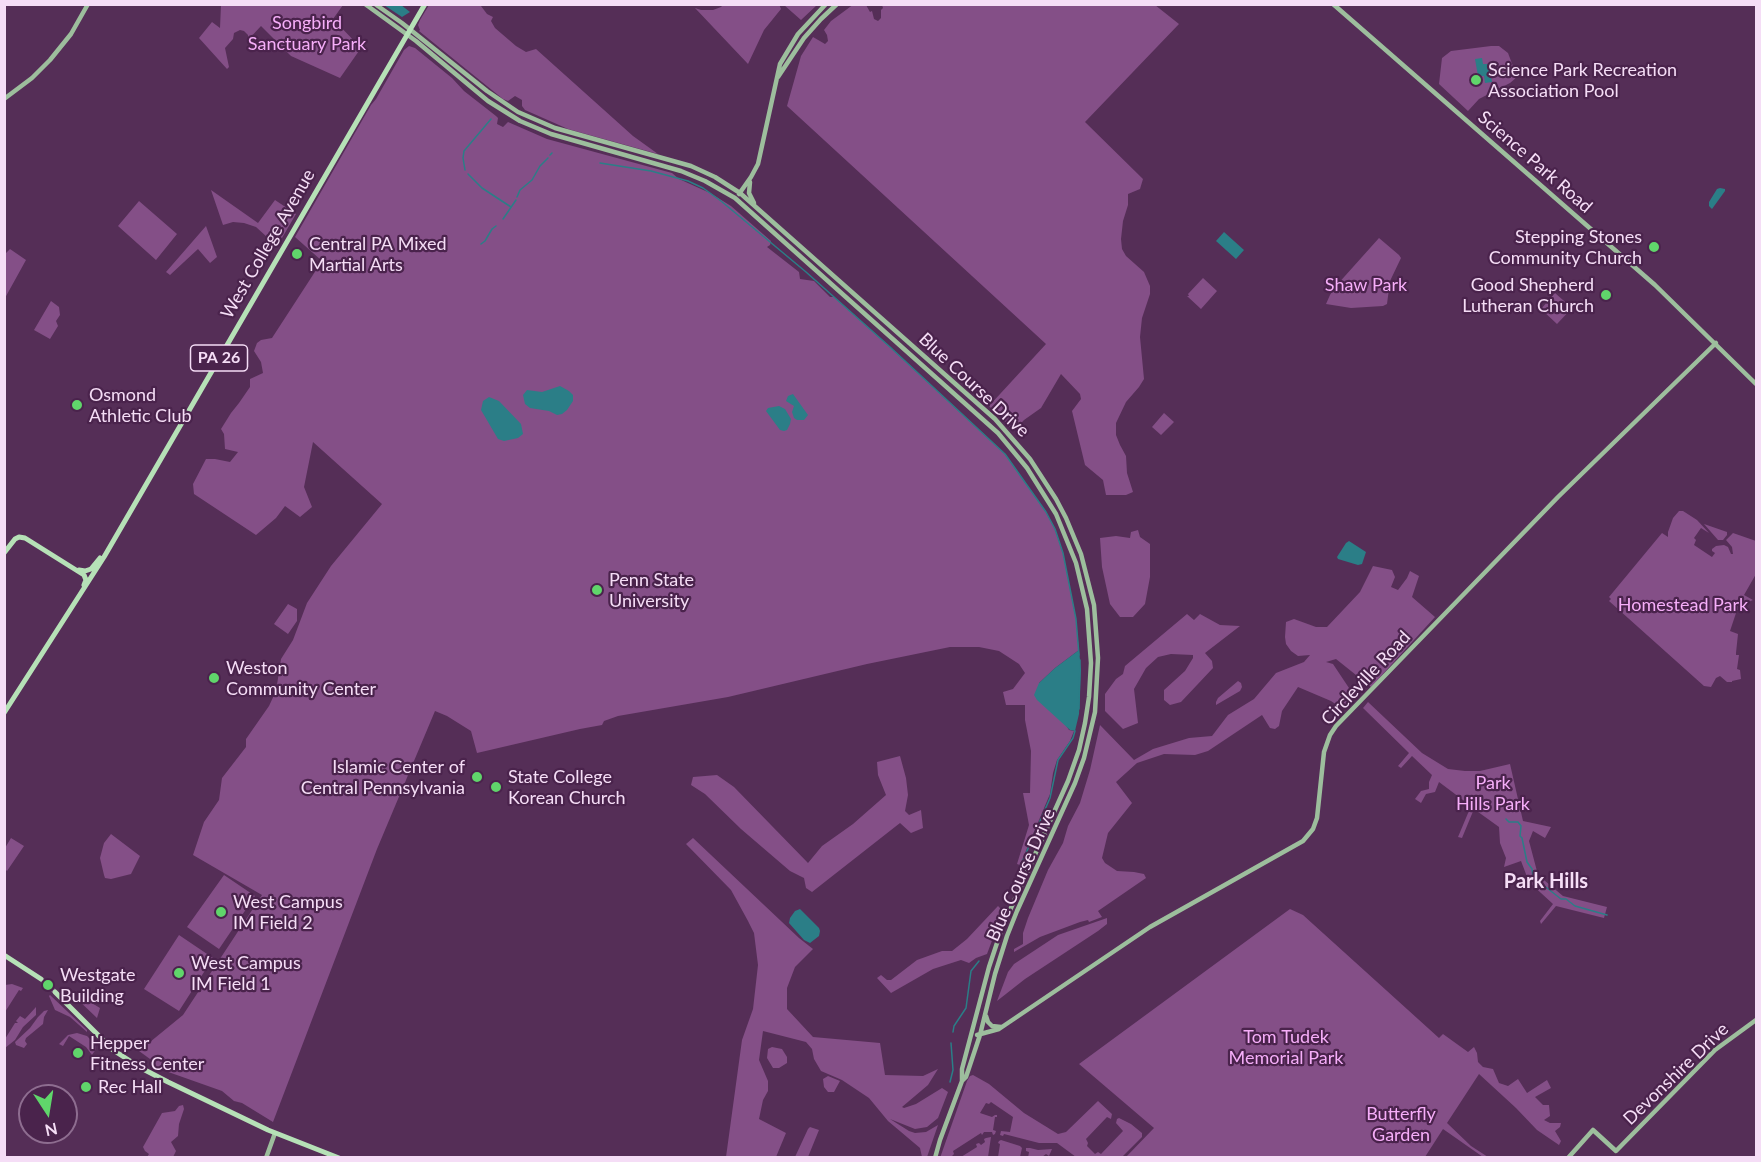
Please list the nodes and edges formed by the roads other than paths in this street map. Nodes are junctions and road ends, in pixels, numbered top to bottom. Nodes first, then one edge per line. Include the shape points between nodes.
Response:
1 (88, 4) edge
2 (364, 4) edge
3 (375, 4) edge
4 (425, 4) edge
5 (826, 4) edge
6 (837, 4) edge
7 (1333, 4) edge
8 (409, 32) junction
9 (778, 77) junction
10 (4, 99) edge
11 (752, 177) junction
12 (740, 193) junction
13 (735, 198) junction
14 (757, 207) junction
15 (1716, 343) junction
16 (1756, 384) edge
17 (109, 549) junction
18 (4, 553) edge
19 (52, 554) junction
20 (73, 604) junction
21 (5, 711) edge
22 (4, 955) edge
23 (40, 979) tunnel mouth
24 (55, 992) tunnel mouth
25 (985, 1013) junction
26 (1756, 1020) edge
27 (1004, 1026) junction
28 (980, 1035) junction
29 (972, 1036) junction
30 (962, 1081) junction
31 (275, 1133) junction
32 (266, 1158) edge
33 (339, 1158) edge
34 (935, 1158) edge
35 (1568, 1158) edge

1 - 10 main road via 50,60
2 - 8 main road, Blue Course Drive
3 - 8 main road, Blue Course Drive
4 - 8 main road, West College Avenue / PA 26
5 - 9 main road via 792,42
6 - 9 main road via 804,38
7 - 15 main road, Science Park Road via 1655,285
8 - 12 main road, Blue Course Drive via 500,101 530,118 691,166
8 - 13 main road, Blue Course Drive via 488,101 520,121 551,134 681,171
8 - 17 main road, West College Avenue / PA 26
9 - 11 main road
11 - 12 main road
11 - 14 main road via 749,193
12 - 13 main road
12 - 14 main road, Blue Course Drive
13 - 29 main road, Blue Course Drive via 1010,446 1052,506 1080,577 1091,650 1082,736 1068,781 1002,928
14 - 25 main road, Blue Course Drive via 1010,434 1052,492 1085,567 1098,645 1097,692 1089,738 1070,795 1012,923
15 - 16 main road, Science Park Road
15 - 27 main road, Circleville Road via 1558,497 1336,726 1324,752 1317,818 1303,841 1150,927
17 - 19 main road, PA 26 via 93,568 85,571
17 - 20 main road, West College Avenue / PA 26
18 - 19 main road, PA 26 via 18,537 27,538
19 - 20 main road via 86,577
20 - 21 main road, West College Avenue / PA 26
22 - 23 main road
24 - 31 main road via 128,1060
25 - 27 main road via 992,1026
25 - 28 main road, Blue Course Drive
26 - 35 main road, Devonshire Drive via 1715,1050 1616,1150 1593,1130
27 - 28 main road, Circleville Road
28 - 29 main road, Circleville Road
28 - 30 main road, Blue Course Drive
29 - 30 main road, Blue Course Drive
30 - 34 main road, Blue Course Drive
31 - 32 main road
31 - 33 main road

